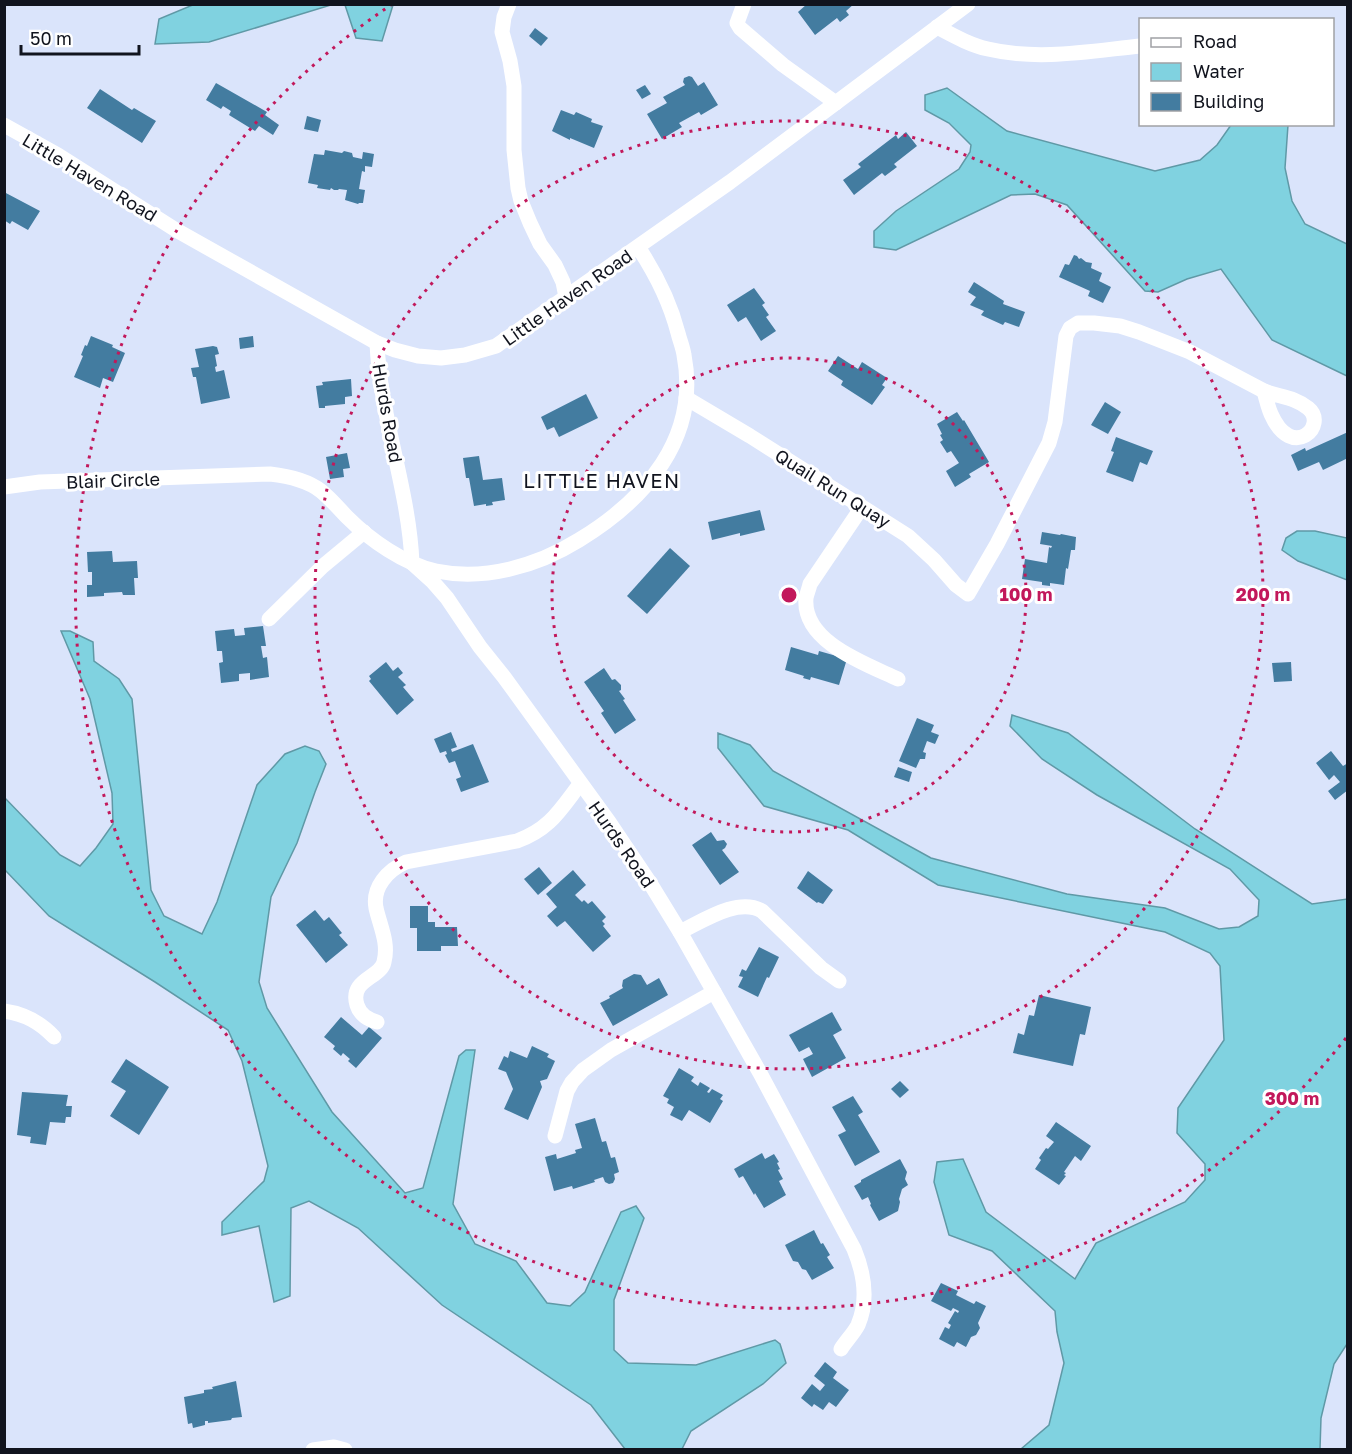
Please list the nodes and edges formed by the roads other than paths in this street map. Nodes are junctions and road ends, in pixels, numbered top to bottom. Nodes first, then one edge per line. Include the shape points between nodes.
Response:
1 (509, 4) edge
2 (744, 4) edge
3 (968, 4) edge
4 (937, 27) junction
5 (1139, 46) edge
6 (836, 103) junction
7 (4, 125) edge
8 (639, 247) junction
9 (566, 297) junction
10 (377, 343) junction
11 (1264, 391) dead end
12 (686, 398) junction
13 (4, 487) edge
14 (862, 507) junction
15 (364, 532) junction
16 (412, 564) junction
17 (269, 618) dead end
18 (898, 679) dead end
19 (580, 784) junction
20 (680, 932) junction
21 (839, 981) dead end
22 (714, 992) junction
23 (4, 1011) edge
24 (377, 1022) dead end
25 (54, 1037) dead end
26 (555, 1136) dead end
27 (841, 1349) dead end
28 (313, 1449) edge
29 (345, 1449) edge

1 - 9 street via 502,32 514,86 518,188 540,244 563,282
2 - 6 street via 737,23 740,28
3 - 4 street, Little Haven Road
4 - 5 street via 964,41 1017,54
4 - 6 street, Little Haven Road
6 - 8 street, Little Haven Road
7 - 10 street, Little Haven Road via 176,230
8 - 9 street, Little Haven Road
8 - 12 street via 664,291 675,321 684,356
9 - 10 street, Little Haven Road via 496,346 465,356 418,356
10 - 16 street, Hurds Road via 381,388 408,515
11 - 14 street, Quail Run Quay via 1190,352 1139,332 1120,326 1078,323 1066,336 1049,443 968,594 908,536
12 - 14 street, Quail Run Quay
12 - 16 street via 668,454 647,485 623,510 566,549 504,571 479,574 435,571
13 - 15 street, Blair Circle via 40,482 270,474 286,476 321,491
14 - 18 street via 810,584 807,610 820,634 833,646
15 - 16 street, Blair Circle
15 - 17 street
16 - 19 street, Hurds Road via 447,598
19 - 20 street, Hurds Road
19 - 24 street via 544,828 530,837 406,862 387,874 377,891 376,906 383,928 384,964 359,986 356,995 361,1013
20 - 21 street via 736,907 756,908
20 - 22 street, Hurds Road
22 - 26 street via 611,1050 584,1070 567,1091
22 - 27 street, Hurds Road via 862,1269 863,1309
23 - 25 street via 32,1019
28 - 29 street

